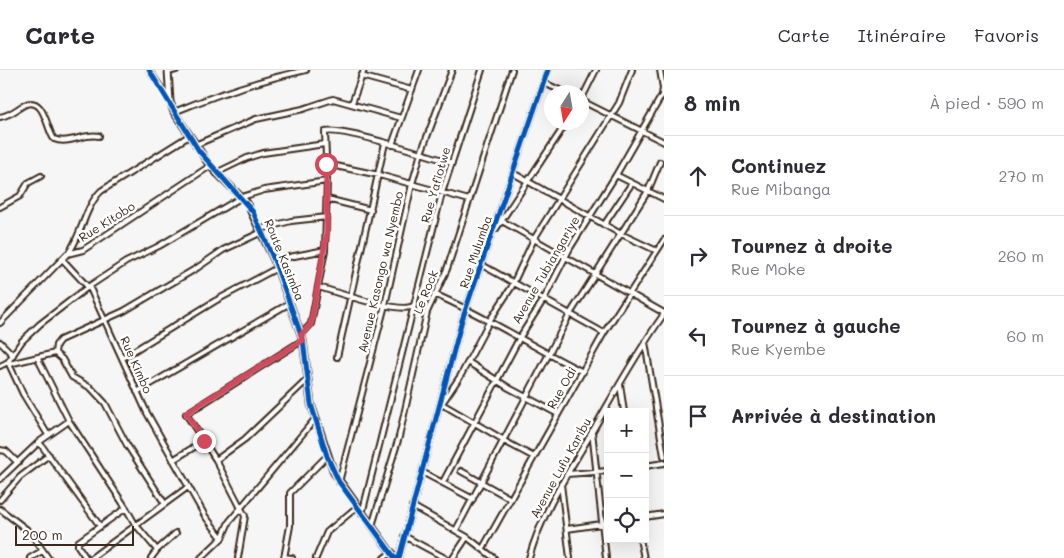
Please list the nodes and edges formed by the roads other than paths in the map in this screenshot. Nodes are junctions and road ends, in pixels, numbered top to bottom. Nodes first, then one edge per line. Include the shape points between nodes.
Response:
1 (149, 70) edge
2 (176, 70) edge
3 (306, 70) edge
4 (364, 70) edge
5 (419, 70) edge
6 (452, 70) edge
7 (482, 70) edge
8 (512, 70) edge
9 (548, 70) edge
10 (596, 70) edge
11 (632, 70) edge
12 (660, 70) edge
13 (168, 71) edge
14 (361, 76) junction
15 (544, 83) junction
16 (548, 85) edge
17 (589, 85) edge
18 (412, 90) junction
19 (170, 102) junction
20 (352, 103) junction
21 (589, 104) edge
22 (174, 112) junction
23 (612, 116) junction
24 (0, 117) edge
25 (401, 118) junction
26 (561, 130) edge
27 (642, 132) junction
28 (99, 136) dead end
29 (189, 136) junction
30 (664, 142) edge
31 (385, 143) junction
32 (325, 144) junction
33 (392, 145) junction
34 (195, 146) junction
35 (421, 153) junction
36 (660, 162) dead end
37 (452, 163) junction
38 (326, 164) junction
39 (210, 166) junction
40 (216, 173) junction
41 (513, 173) junction
42 (379, 175) junction
43 (616, 175) junction
44 (41, 176) dead end
45 (327, 181) junction
46 (529, 181) junction
47 (632, 183) junction
48 (412, 184) junction
49 (648, 191) junction
50 (442, 193) junction
51 (242, 197) junction
52 (558, 198) junction
53 (327, 199) junction
54 (664, 199) edge
55 (469, 200) junction
56 (0, 207) edge
57 (372, 210) junction
58 (589, 215) junction
59 (327, 217) junction
60 (502, 221) junction
61 (604, 225) junction
62 (262, 231) junction
63 (494, 232) junction
64 (619, 233) junction
65 (534, 238) junction
66 (664, 240) edge
67 (325, 250) junction
68 (657, 251) junction
69 (67, 254) junction
70 (565, 257) junction
71 (62, 259) junction
72 (274, 260) junction
73 (482, 265) junction
74 (276, 268) junction
75 (597, 274) junction
76 (514, 282) junction
77 (88, 286) junction
78 (319, 287) junction
79 (434, 294) junction
80 (631, 294) junction
81 (349, 296) junction
82 (544, 299) junction
83 (290, 303) junction
84 (385, 305) junction
85 (413, 306) junction
86 (467, 308) junction
87 (570, 314) junction
88 (664, 314) edge
89 (106, 320) junction
90 (490, 320) junction
91 (0, 323) edge
92 (604, 333) junction
93 (520, 337) junction
94 (302, 338) junction
95 (0, 342) edge
96 (645, 342) junction
97 (55, 353) junction
98 (13, 355) junction
99 (549, 356) junction
100 (337, 357) dead end
101 (122, 358) junction
102 (38, 359) junction
103 (468, 362) junction
104 (9, 363) junction
105 (0, 366) edge
106 (583, 372) junction
107 (308, 379) junction
108 (497, 380) junction
109 (620, 383) junction
110 (137, 392) junction
111 (527, 397) junction
112 (442, 405) junction
113 (623, 408) edge
114 (558, 414) junction
115 (315, 419) junction
116 (69, 421) junction
117 (474, 422) junction
118 (592, 431) junction
119 (48, 435) junction
120 (504, 440) junction
121 (204, 441) junction
122 (38, 442) junction
123 (0, 450) edge
124 (49, 455) junction
125 (327, 456) junction
126 (664, 456) edge
127 (534, 457) junction
128 (173, 460) junction
129 (216, 460) junction
130 (17, 462) junction
131 (664, 463) edge
132 (649, 465) edge
133 (461, 471) dead end
134 (604, 471) edge
135 (422, 472) junction
136 (596, 472) junction
137 (567, 474) junction
138 (0, 479) edge
139 (339, 482) junction
140 (443, 482) junction
141 (481, 483) junction
142 (561, 484) junction
143 (188, 487) junction
144 (473, 499) junction
145 (511, 499) junction
146 (0, 500) edge
147 (165, 504) junction
148 (412, 506) junction
149 (357, 507) junction
150 (126, 508) junction
151 (240, 508) junction
152 (0, 509) edge
153 (362, 514) junction
154 (664, 514) edge
155 (649, 516) edge
156 (134, 524) junction
157 (602, 524) junction
158 (100, 526) junction
159 (372, 526) junction
160 (567, 529) junction
161 (456, 530) junction
162 (176, 532) dead end
163 (404, 536) junction
164 (467, 537) junction
165 (222, 538) junction
166 (641, 543) edge
167 (482, 548) junction
168 (157, 550) junction
169 (42, 552) junction
170 (392, 552) junction
171 (284, 557) edge
172 (30, 558) edge
173 (48, 558) edge
174 (86, 558) edge
175 (91, 558) edge
176 (151, 558) edge
177 (201, 558) edge
178 (238, 558) edge
179 (292, 558) edge
180 (316, 558) edge
181 (384, 558) edge
182 (397, 558) edge
183 (445, 558) edge
184 (453, 558) edge
185 (494, 558) edge
186 (529, 558) edge
187 (570, 558) edge
188 (606, 558) edge
189 (644, 558) edge

1 - 19 street, Route Kasimba
2 - 13 street
3 - 22 street via 216,95
4 - 14 street
5 - 18 street
6 - 35 street, Avenue Kasongo wa Nyembo
7 - 37 street, Rue Yafiotwe
8 - 55 street, Le Rock
9 - 15 street, Rue Mulumba
10 - 17 street
11 - 23 street via 630,82
12 - 27 street, Avenue Tubiangariye via 663,92
13 - 19 street, Route Kasimba
14 - 18 street
14 - 20 street
15 - 16 street
15 - 41 street, Rue Mulumba
18 - 25 street
19 - 22 street, Route Kasimba
20 - 25 street
20 - 34 street via 333,99 270,115
21 - 23 street
22 - 29 street, Route Kasimba
23 - 27 street
23 - 52 street
24 - 28 street via 32,104 43,112 54,139 63,142
25 - 33 street
26 - 46 street
27 - 30 street
27 - 43 street, Avenue Tubiangariye
29 - 34 street, Route Kasimba
29 - 69 street via 101,191 93,200
31 - 32 street via 327,131
31 - 33 street
31 - 42 street
32 - 38 street
32 - 40 street via 263,153
33 - 35 street
34 - 39 street, Route Kasimba
35 - 37 street
35 - 48 street, Avenue Kasongo wa Nyembo
36 - 49 street
37 - 50 street, Rue Yafiotwe
38 - 42 street
38 - 45 street
39 - 40 street, Route Kasimba
39 - 69 street, Rue Kitobo via 83,250
40 - 51 street, Route Kasimba
41 - 46 street
41 - 63 street, Rue Mulumba
42 - 48 street
42 - 57 street
43 - 47 street
43 - 58 street, Avenue Tubiangariye
44 - 56 street via 28,183 20,196
45 - 51 street via 264,190
45 - 53 street
46 - 52 street
46 - 60 street
47 - 49 street
47 - 61 street
48 - 50 street
48 - 84 street, Avenue Kasongo wa Nyembo
49 - 54 street
49 - 64 street
50 - 55 street
50 - 85 street, Rue Yafiotwe
51 - 62 street, Route Kasimba
51 - 77 street
52 - 58 street
52 - 65 street
53 - 57 street
53 - 59 street
55 - 79 street, Le Rock via 447,269
57 - 81 street
58 - 61 street
58 - 70 street, Avenue Tubiangariye
59 - 62 street via 291,221
59 - 67 street
60 - 63 street
60 - 65 street
61 - 64 street
62 - 72 street, Route Kasimba
62 - 89 street via 223,250
63 - 73 street, Rue Mulumba
64 - 68 street
64 - 75 street
65 - 70 street
65 - 76 street
66 - 68 street, Rue Odi
67 - 72 street
67 - 78 street
68 - 80 street, Rue Odi
69 - 71 street, Rue Kitobo
70 - 75 street
70 - 82 street, Avenue Tubiangariye
71 - 77 street, Rue Kimbo
71 - 91 street, Rue Kitobo
72 - 74 street, Route Kasimba
73 - 76 street
73 - 86 street, Rue Mulumba
74 - 83 street, Route Kasimba
74 - 101 street
75 - 80 street
75 - 87 street
76 - 82 street
76 - 90 street
77 - 89 street, Rue Kimbo
77 - 98 street via 30,332
78 - 81 street
78 - 94 street via 311,324
79 - 86 street
79 - 159 street, Le Rock via 399,437
80 - 88 street
80 - 92 street, Rue Odi
81 - 84 street
81 - 100 street
82 - 87 street
82 - 93 street, Avenue Tubiangariye
83 - 94 street, Route Kasimba
83 - 110 street
84 - 85 street
84 - 139 street, Avenue Kasongo wa Nyembo
85 - 153 street, Rue Yafiotwe
86 - 90 street
86 - 112 street, Rue Mulumba
87 - 92 street
87 - 99 street
88 - 96 street, Avenue Lufu Karibu
89 - 97 street via 57,343
89 - 101 street, Rue Kimbo
90 - 93 street
90 - 103 street
92 - 106 street, Rue Odi
93 - 99 street
93 - 108 street, Avenue Tubiangariye
94 - 107 street, Route Kasimba
94 - 121 street via 186,414
95 - 98 street
96 - 109 street, Avenue Lufu Karibu
96 - 126 street
97 - 102 street
97 - 147 street via 72,377 91,388 105,403 127,445
98 - 104 street
99 - 106 street
99 - 111 street
101 - 110 street, Rue Kimbo
102 - 104 street
102 - 116 street
103 - 108 street
103 - 112 street
104 - 105 street
104 - 119 street
106 - 114 street, Rue Odi
107 - 115 street, Route Kasimba
107 - 129 street via 245,439
108 - 111 street
108 - 117 street, Avenue Tubiangariye
109 - 113 street
109 - 118 street, Avenue Lufu Karibu
110 - 128 street, Rue Kimbo
111 - 114 street
111 - 120 street
112 - 117 street
112 - 135 street, Rue Mulumba
114 - 127 street, Rue Odi
115 - 125 street, Route Kasimba
115 - 151 street
116 - 119 street
116 - 150 street
117 - 120 street
117 - 140 street, Avenue Tubiangariye
118 - 136 street
118 - 137 street, Avenue Lufu Karibu
119 - 122 street
120 - 127 street
120 - 141 street
121 - 128 street
121 - 129 street
122 - 124 street
122 - 130 street
123 - 130 street via 6,451
124 - 146 street via 20,477
124 - 158 street
125 - 139 street, Route Kasimba
125 - 171 street via 290,493 291,521
127 - 145 street, Rue Odi
128 - 143 street, Rue Kimbo
129 - 151 street
130 - 138 street
131 - 132 street
133 - 141 street
134 - 136 street
135 - 140 street
135 - 148 street, Rue Mulumba
136 - 137 street
136 - 157 street
137 - 142 street, Avenue Lufu Karibu
139 - 149 street, Route Kasimba
140 - 144 street
141 - 144 street
141 - 145 street
142 - 160 street
142 - 186 street, Avenue Lufu Karibu via 537,532
143 - 147 street
143 - 165 street, Rue Kimbo via 204,516
144 - 161 street
145 - 167 street, Rue Odi
147 - 156 street
148 - 161 street
148 - 163 street, Rue Mulumba
149 - 153 street, Route Kasimba
149 - 180 street via 327,532
150 - 156 street
150 - 158 street
151 - 165 street
151 - 178 street via 246,518
152 - 169 street via 30,532
153 - 159 street, Route Kasimba
154 - 155 street
156 - 168 street
156 - 175 street
157 - 160 street
157 - 188 street
158 - 174 street via 78,542
159 - 170 street, Route Kasimba
160 - 187 street
161 - 164 street
162 - 168 street
163 - 182 street, Rue Mulumba
163 - 183 street
164 - 167 street
164 - 184 street
165 - 177 street
166 - 189 street
167 - 185 street
168 - 176 street
169 - 172 street
169 - 173 street
170 - 181 street
170 - 182 street, Route Kasimba
171 - 179 street

